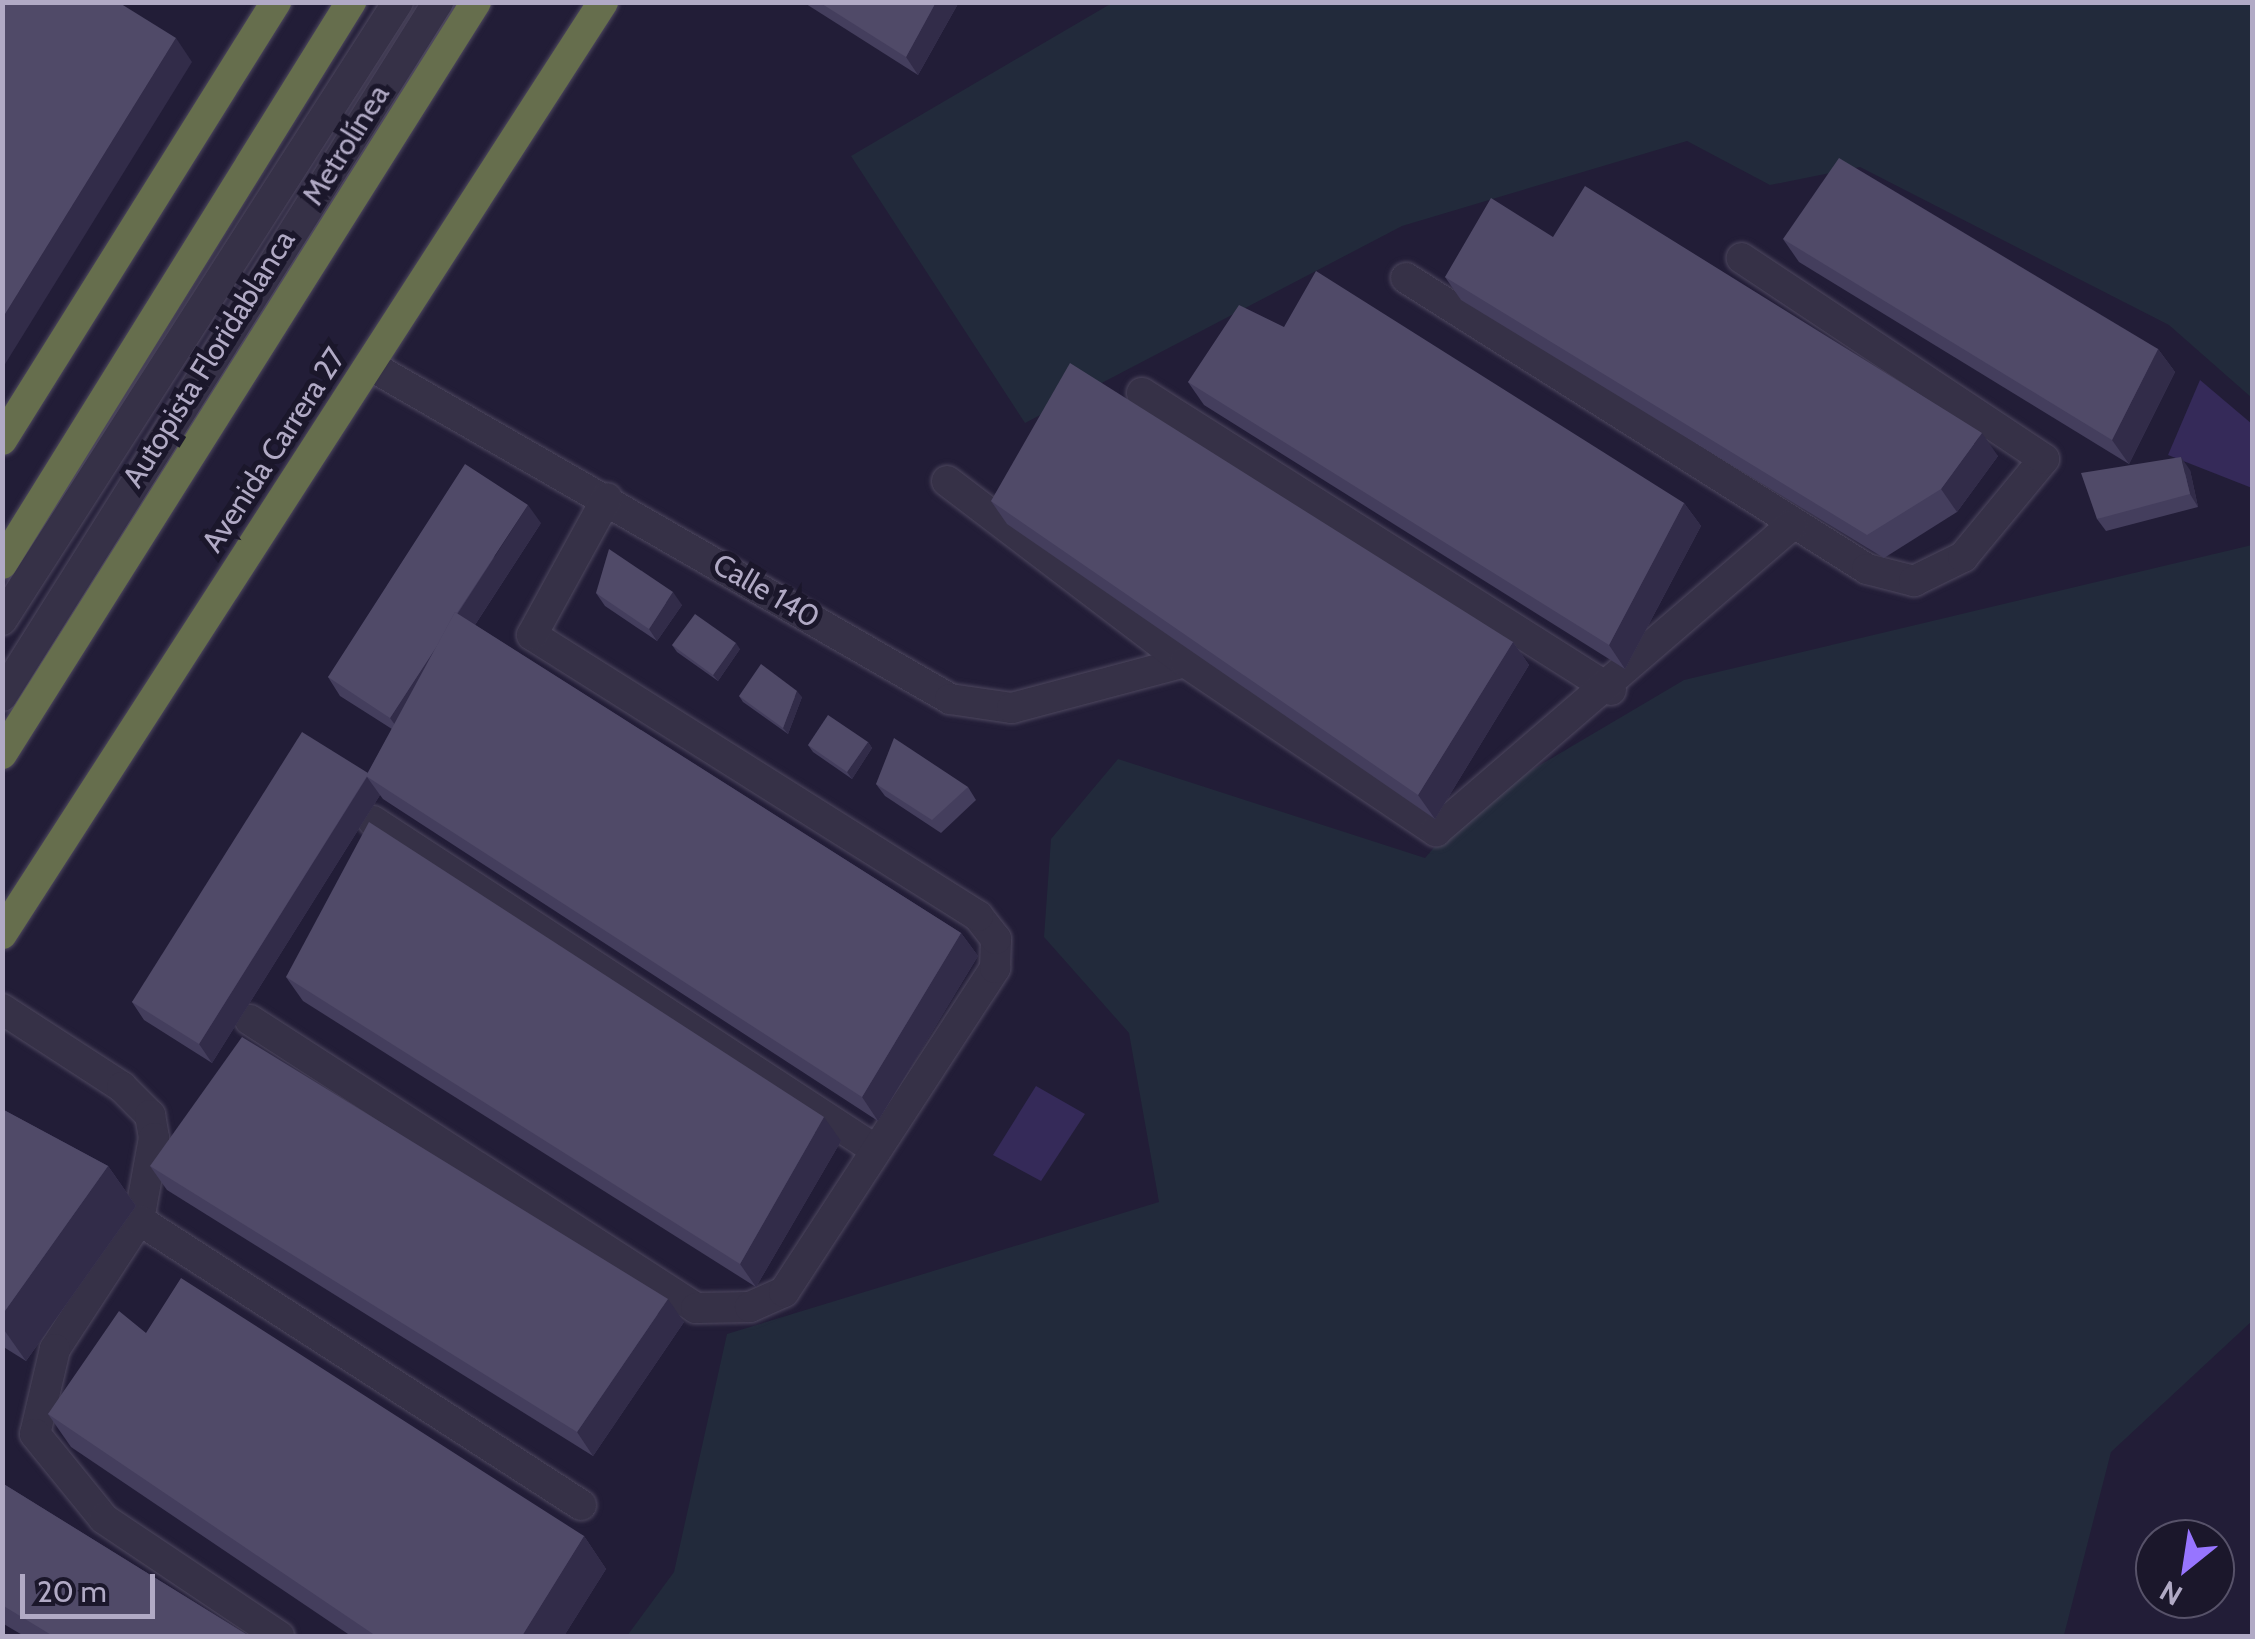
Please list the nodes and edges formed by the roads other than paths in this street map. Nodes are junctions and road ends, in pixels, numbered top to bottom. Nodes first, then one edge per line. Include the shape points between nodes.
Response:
1 (276, 2) edge
2 (351, 2) edge
3 (398, 2) edge
4 (438, 2) edge
5 (476, 2) edge
6 (602, 2) edge
7 (1742, 258) dead end
8 (1406, 278) dead end
9 (371, 366) junction
10 (1142, 393) dead end
11 (2, 440) edge
12 (947, 481) dead end
13 (607, 498) junction
14 (1792, 525) junction
15 (2, 564) edge
16 (2, 620) edge
17 (1185, 662) junction
18 (1612, 690) junction
19 (2, 696) edge
20 (2, 754) edge
21 (374, 822) edge
22 (2, 934) edge
23 (2, 1009) edge
24 (250, 1020) dead end
25 (876, 1150) junction
26 (139, 1220) junction
27 (581, 1504) dead end
28 (279, 1636) edge

1 - 11 highway
2 - 15 highway
3 - 16 street, Metrolínea
4 - 19 street, Metrolínea
5 - 20 highway, Autopista Floridablanca
6 - 9 highway, Avenida Carrera 27
7 - 14 street via 2044,458 1964,556 1914,582 1867,569
8 - 14 street
9 - 13 street, Calle 140
9 - 22 highway, Avenida Carrera 27
10 - 18 street
12 - 17 street
13 - 17 street, Calle 140 via 950,699 1012,708
13 - 25 street via 532,635 978,916 996,939 994,968
14 - 18 street
17 - 18 street via 1436,831
21 - 25 street
23 - 26 street via 60,1040 150,1116
24 - 25 street via 696,1308 750,1307 784,1292
26 - 27 street
26 - 28 street via 55,1349 35,1434 104,1520

